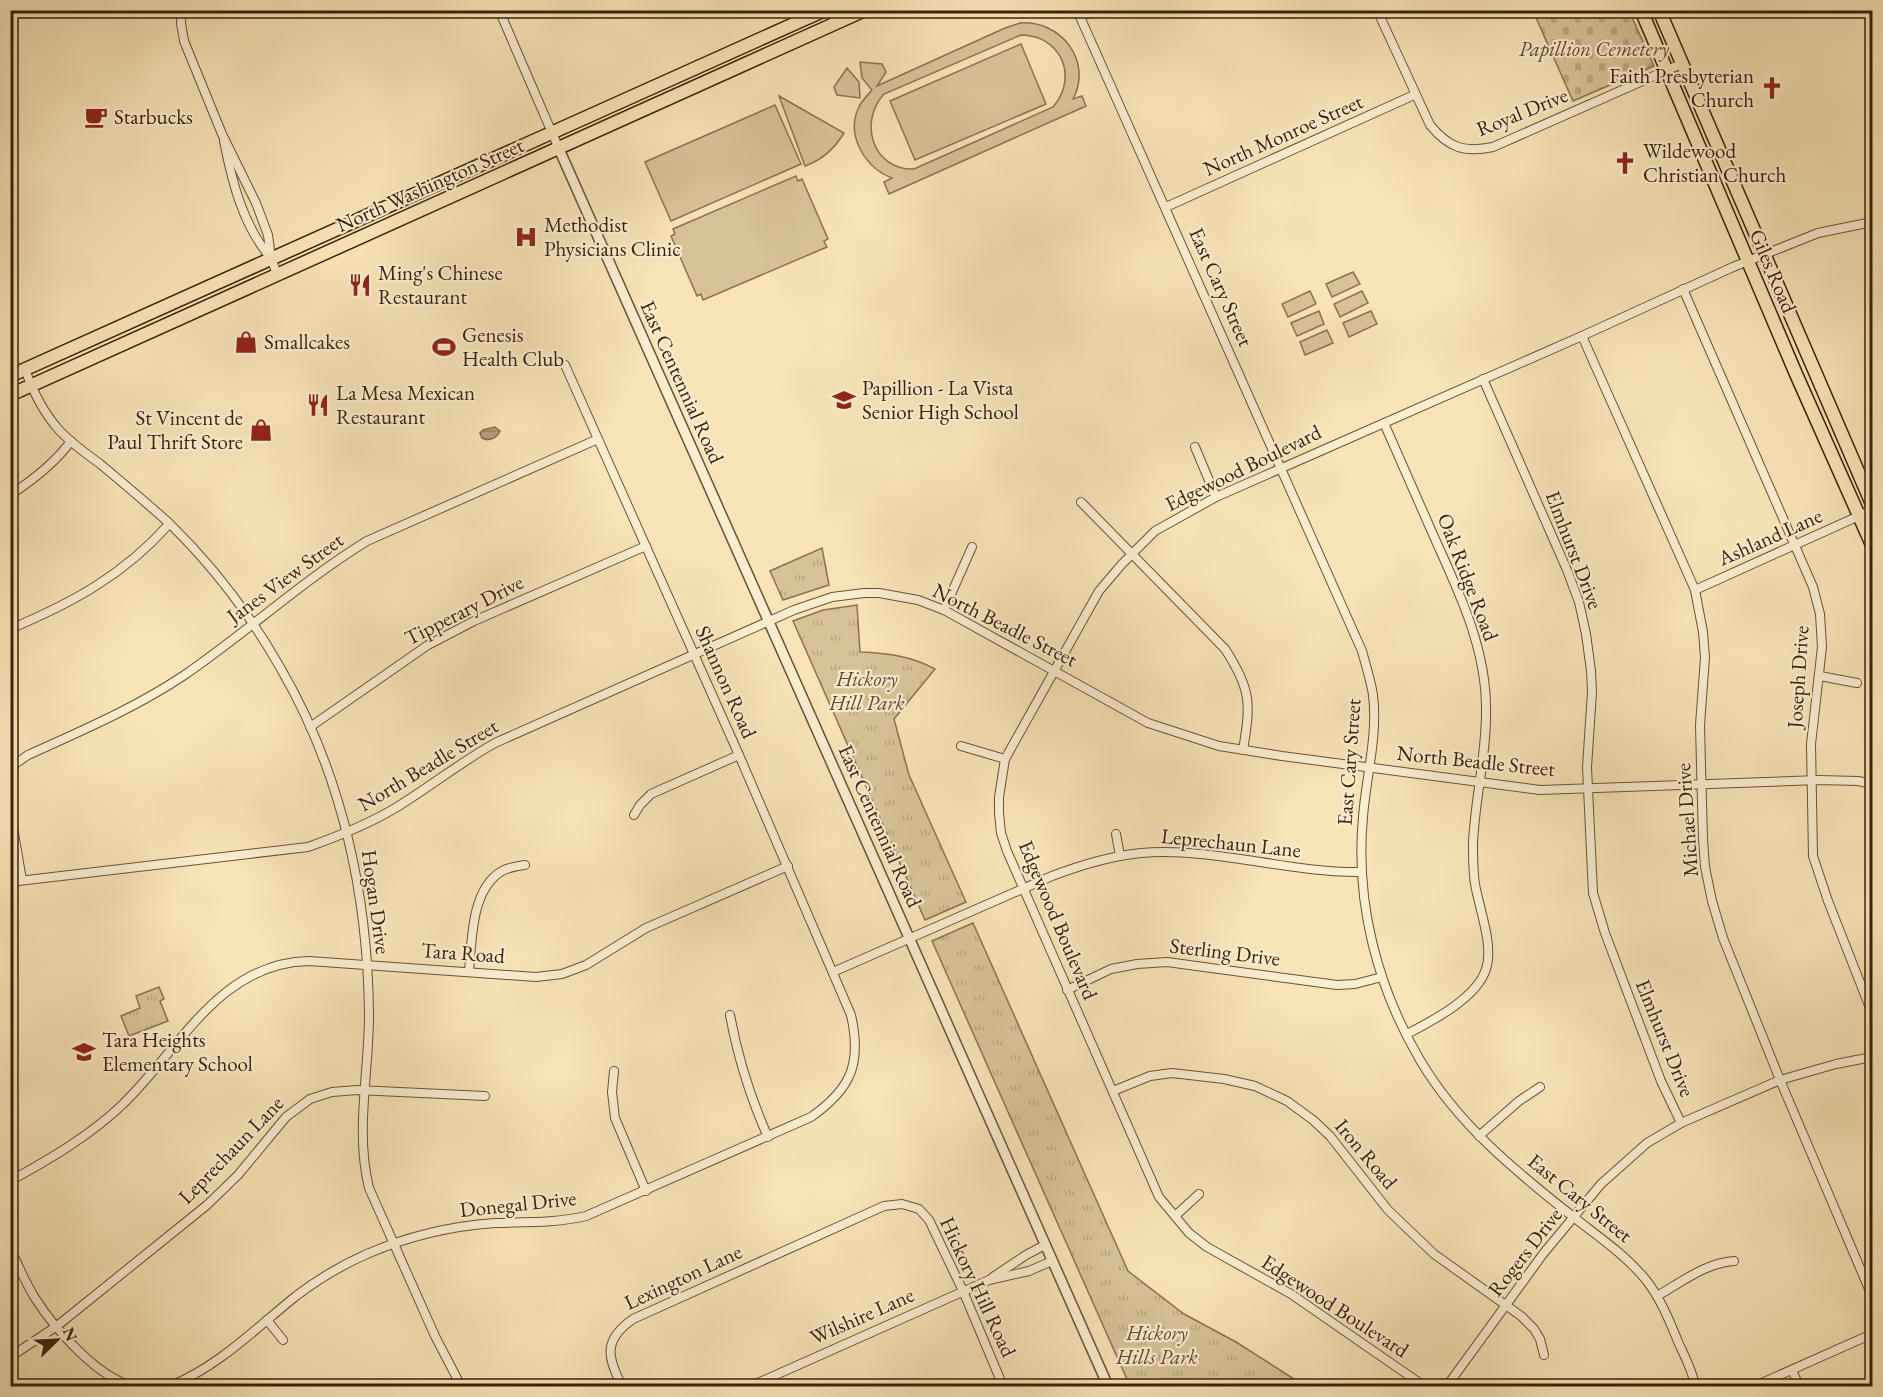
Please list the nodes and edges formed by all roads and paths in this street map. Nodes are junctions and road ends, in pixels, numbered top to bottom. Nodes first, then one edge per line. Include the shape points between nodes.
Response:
1 (182, 10) edge
2 (499, 10) edge
3 (825, 10) edge
4 (865, 10) edge
5 (1095, 10) edge
6 (1377, 10) edge
7 (1641, 10) edge
8 (1659, 10) edge
9 (1079, 14) edge
10 (1682, 64) junction
11 (1666, 70) junction
12 (1414, 95) junction
13 (552, 133) junction
14 (222, 134) junction
15 (559, 149) junction
16 (1166, 207) junction
17 (1872, 222) edge
18 (1763, 254) junction
19 (271, 258) junction
20 (1748, 260) junction
21 (277, 273) junction
22 (1683, 289) junction
23 (1582, 336) junction
24 (565, 365) dead end
25 (25, 369) junction
26 (10, 376) edge
27 (1483, 379) junction
28 (31, 385) junction
29 (10, 394) edge
30 (1384, 423) junction
31 (598, 439) junction
32 (71, 441) junction
33 (1195, 447) dead end
34 (1282, 467) junction
35 (10, 495) edge
36 (1216, 497) junction
37 (1081, 502) dead end
38 (1872, 504) edge
39 (1872, 510) edge
40 (1860, 516) junction
41 (169, 524) junction
42 (1796, 545) junction
43 (1872, 545) edge
44 (646, 546) junction
45 (972, 547) dead end
46 (1132, 554) junction
47 (1695, 590) junction
48 (944, 610) junction
49 (768, 620) junction
50 (253, 623) junction
51 (10, 628) edge
52 (694, 653) junction
53 (1056, 670) junction
54 (1820, 676) junction
55 (1857, 683) dead end
56 (310, 728) junction
57 (961, 746) dead end
58 (1243, 750) junction
59 (739, 754) junction
60 (1005, 759) junction
61 (1369, 767) junction
62 (10, 772) edge
63 (1811, 781) junction
64 (1479, 782) junction
65 (1702, 784) junction
66 (1872, 784) edge
67 (1588, 789) junction
68 (10, 810) edge
69 (634, 815) dead end
70 (348, 833) junction
71 (1116, 834) dead end
72 (1120, 856) junction
73 (525, 865) dead end
74 (788, 866) junction
75 (1361, 872) junction
76 (22, 880) junction
77 (10, 882) edge
78 (1022, 889) junction
79 (910, 938) junction
80 (367, 964) junction
81 (469, 971) junction
82 (833, 972) junction
83 (1382, 977) junction
84 (1067, 990) junction
85 (1872, 1013) edge
86 (730, 1015) dead end
87 (851, 1015) joint
88 (1407, 1034) junction
89 (1872, 1057) edge
90 (614, 1071) dead end
91 (1780, 1080) junction
92 (1540, 1087) dead end
93 (364, 1090) junction
94 (1113, 1091) junction
95 (485, 1096) dead end
96 (1682, 1123) junction
97 (1479, 1136) junction
98 (768, 1137) junction
99 (10, 1181) edge
100 (646, 1191) junction
101 (1199, 1194) dead end
102 (1175, 1216) junction
103 (1574, 1218) junction
104 (394, 1244) junction
105 (1045, 1245) junction
106 (10, 1248) edge
107 (780, 1252) joint
108 (1052, 1261) junction
109 (1734, 1262) dead end
110 (989, 1280) junction
111 (963, 1291) junction
112 (1657, 1296) junction
113 (1872, 1296) edge
114 (1507, 1304) junction
115 (267, 1320) junction
116 (57, 1326) junction
117 (1872, 1334) edge
118 (283, 1340) dead end
119 (1544, 1355) dead end
120 (10, 1357) edge
121 (1792, 1370) junction
122 (120, 1385) edge
123 (132, 1386) edge
124 (170, 1386) edge
125 (461, 1386) edge
126 (622, 1386) edge
127 (750, 1386) edge
128 (1003, 1386) edge
129 (1108, 1386) edge
130 (1424, 1386) edge
131 (1447, 1386) edge
132 (1695, 1386) edge
133 (1755, 1386) edge
134 (1799, 1386) edge

1 - 14 street via 184,40
2 - 13 street
3 - 13 main road, North Washington Street
4 - 15 main road, North Washington Street
5 - 9 street
6 - 12 street, Royal Drive
7 - 11 main road, Giles Road
8 - 10 main road, Giles Road
9 - 16 street, East Cary Street
10 - 11 street, Royal Drive
10 - 18 main road, Giles Road
11 - 12 street, Royal Drive via 1512,140 1478,150 1459,149 1438,136
11 - 20 main road, Giles Road
12 - 16 street, North Monroe Street
13 - 15 street
13 - 19 main road, North Washington Street
14 - 19 street via 256,203 268,235
14 - 19 street via 240,205 256,241
15 - 21 main road, North Washington Street
15 - 49 street, East Centennial Road
16 - 34 street, East Cary Street
17 - 18 street, Edgewood Boulevard via 1818,233
18 - 20 street, Edgewood Boulevard
18 - 38 main road, Giles Road
19 - 21 street
19 - 25 main road, North Washington Street
20 - 22 street, Edgewood Boulevard
20 - 40 main road, Giles Road
21 - 28 main road, North Washington Street
22 - 23 street, Edgewood Boulevard
22 - 42 street, Joseph Drive
23 - 27 street, Edgewood Boulevard
23 - 47 street, Michael Drive
24 - 31 street, Shannon Road
25 - 26 main road, North Washington Street
25 - 28 street, Hogan Drive
27 - 30 street, Edgewood Boulevard
27 - 67 street, Elmhurst Drive via 1579,602 1592,692
28 - 29 main road, North Washington Street
28 - 32 street, Hogan Drive via 46,412
30 - 34 street, Edgewood Boulevard
30 - 64 street, Oak Ridge Road via 1473,632 1486,707
31 - 44 street, Shannon Road
31 - 50 street, Janes View Street via 368,541
32 - 35 street via 54,461
32 - 41 street, Hogan Drive
33 - 36 street
34 - 36 street, Edgewood Boulevard
34 - 61 street, East Cary Street via 1362,651 1373,695
36 - 46 street, Edgewood Boulevard via 1155,531
37 - 46 street
39 - 40 street, Ashland Lane
40 - 42 street, Ashland Lane
40 - 43 main road, Giles Road
41 - 50 street, Hogan Drive via 196,551
41 - 51 street via 100,585
42 - 47 street, Ashland Lane
42 - 54 street, Joseph Drive via 1820,614
44 - 52 street, Shannon Road
44 - 56 street, Tipperary Drive via 428,645
45 - 48 street
46 - 53 street, Edgewood Boulevard via 1099,591
46 - 58 street via 1225,649 1237,667 1247,693
47 - 65 street, Michael Drive via 1705,657 1700,725
48 - 49 street, North Beadle Street via 900,596 864,593 832,597
48 - 53 street, North Beadle Street
49 - 52 street, North Beadle Street
49 - 79 street, East Centennial Road
50 - 56 street, Hogan Drive via 282,670
50 - 62 street, Janes View Street via 142,702 28,755
52 - 59 street, Shannon Road
52 - 70 street, North Beadle Street via 495,743 397,807
53 - 58 street, North Beadle Street via 1148,723
53 - 60 street, Edgewood Boulevard
54 - 55 street
54 - 63 street, Joseph Drive via 1812,728
56 - 70 street, Hogan Drive
57 - 60 street
58 - 61 street, North Beadle Street
59 - 69 street via 651,794
59 - 74 street, Shannon Road
60 - 78 street, Edgewood Boulevard via 999,797 1001,833
61 - 64 street, North Beadle Street
61 - 75 street, East Cary Street
63 - 65 street, North Beadle Street
63 - 66 street, North Beadle Street
63 - 85 street, Joseph Drive via 1813,856
64 - 67 street, North Beadle Street via 1540,790
64 - 88 street, Oak Ridge Road via 1475,882 1489,952 1486,970 1461,1001
65 - 67 street, North Beadle Street
65 - 91 street, Michael Drive via 1705,858 1712,901
67 - 96 street, Elmhurst Drive via 1596,904 1660,1081
68 - 76 street
70 - 76 street, North Beadle Street via 308,848
70 - 80 street, Hogan Drive via 361,896
71 - 72 street
72 - 75 street, Leprechaun Lane via 1171,852 1334,873
72 - 78 street, Leprechaun Lane
73 - 81 street via 500,872 482,896 473,924
74 - 81 street, Tara Road via 646,928 586,965 562,974 536,977
74 - 82 street, Shannon Road
75 - 83 street, East Cary Street via 1365,910
76 - 77 street, North Beadle Street
78 - 79 street, Leprechaun Lane
78 - 84 street, Edgewood Boulevard
79 - 82 street, Leprechaun Lane
79 - 105 street, East Centennial Road
80 - 81 street, Tara Road
80 - 93 street, Hogan Drive via 369,1018
80 - 99 street, Tara Road via 302,961 273,967 243,980 213,1002 122,1105 64,1150
82 - 87 street, Shannon Road
83 - 84 street, Sterling Drive via 1337,985 1167,962 1137,963 1111,969
83 - 88 street, East Cary Street
84 - 94 street, Edgewood Boulevard
86 - 98 street via 751,1099
87 - 98 street, Donegal Drive via 855,1054 842,1090 811,1117
88 - 97 street, East Cary Street via 1448,1101
89 - 91 street, Rogers Drive
90 - 100 street via 615,1118
91 - 96 street, Rogers Drive
91 - 113 street, Michael Drive
92 - 97 street
93 - 95 street, Leprechaun Lane
93 - 104 street, Hogan Drive via 363,1167
93 - 116 street, Leprechaun Lane via 324,1094 296,1107 207,1205
94 - 102 street, Edgewood Boulevard via 1159,1197
94 - 114 street, Iron Road via 1150,1076 1172,1073 1255,1086 1287,1101 1330,1136 1388,1210 1434,1254
96 - 103 street, Rogers Drive via 1647,1143 1617,1168
97 - 103 street, East Cary Street
98 - 100 street, Donegal Drive
100 - 104 street, Donegal Drive via 567,1221 494,1223
101 - 102 street
102 - 130 street, Edgewood Boulevard via 1207,1247 1291,1294
103 - 112 street, East Cary Street via 1631,1264
103 - 114 street, Rogers Drive
104 - 115 street, Donegal Drive via 338,1269
104 - 125 street, Hogan Drive
105 - 108 street, East Centennial Road
105 - 110 street, Wilshire Lane
106 - 116 street via 34,1297
107 - 111 street, Hickory Hill Road via 884,1206 902,1204 919,1209 929,1220
107 - 126 street, Lexington Lane via 619,1329 612,1339 610,1356
108 - 110 street, Wilshire Lane
108 - 129 street, East Centennial Road
109 - 112 street via 1706,1267
110 - 111 street, Wilshire Lane
111 - 127 street, Wilshire Lane
111 - 128 street, Hickory Hill Road
112 - 132 street, East Cary Street
114 - 119 street, Iron Road via 1534,1329
114 - 131 street, Rogers Drive
115 - 118 street
115 - 124 street, Donegal Drive via 207,1367
116 - 120 street, Leprechaun Lane
116 - 122 street via 95,1366
117 - 121 street
121 - 133 street
121 - 134 street
122 - 123 street

